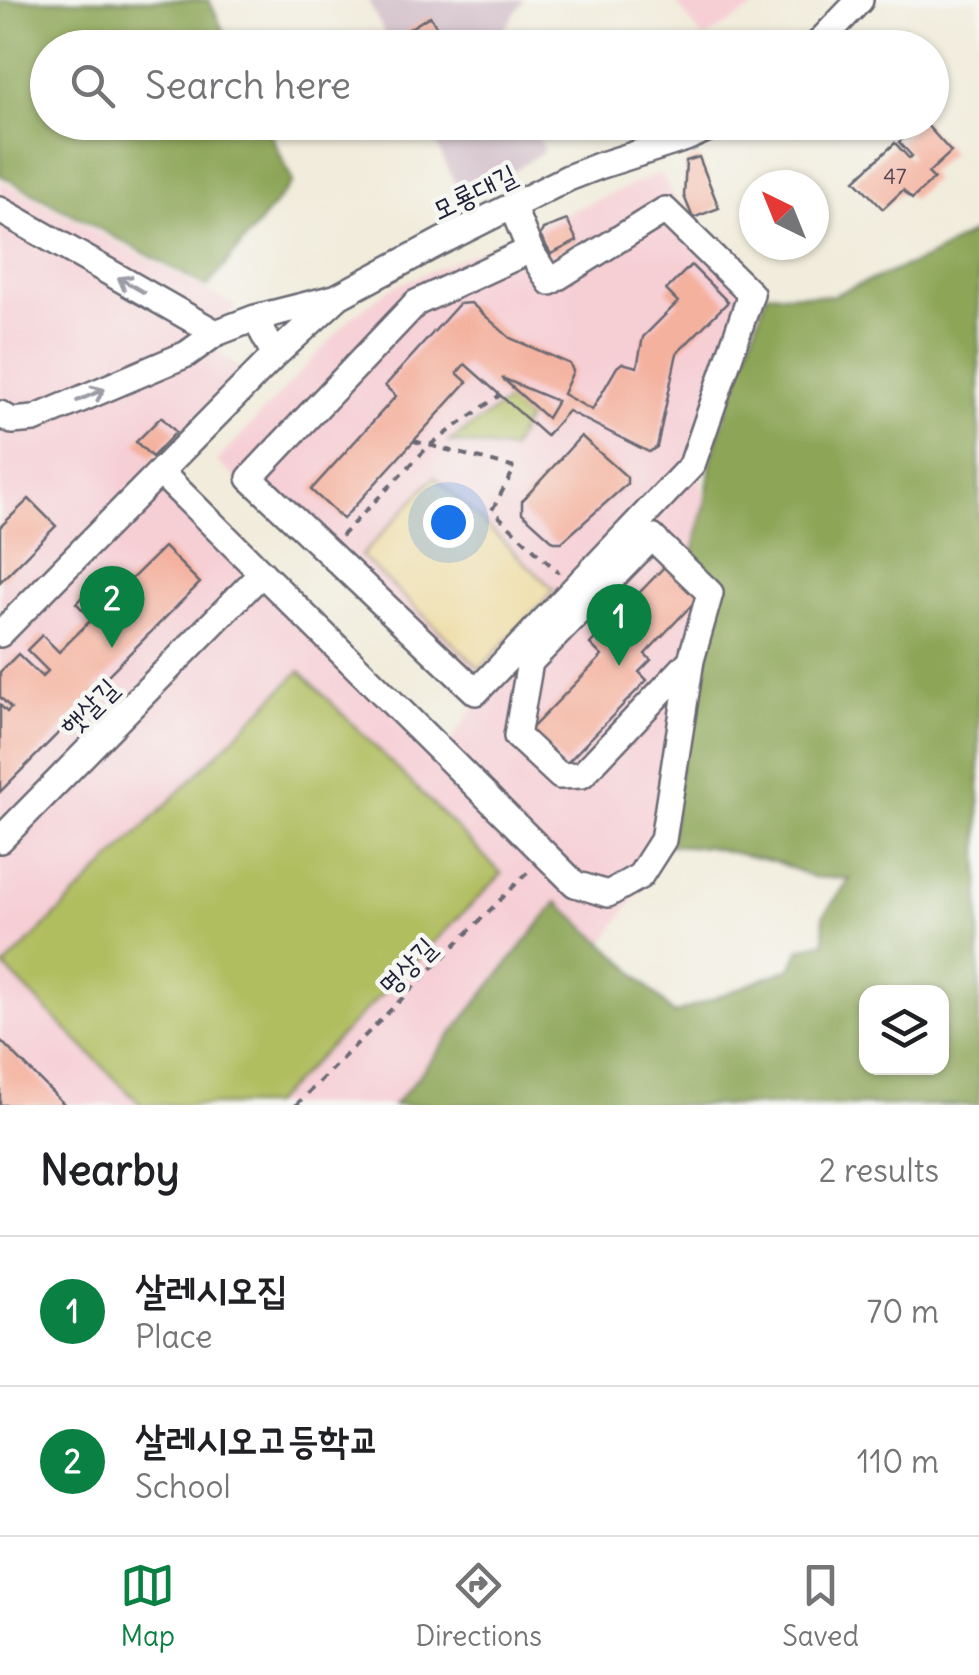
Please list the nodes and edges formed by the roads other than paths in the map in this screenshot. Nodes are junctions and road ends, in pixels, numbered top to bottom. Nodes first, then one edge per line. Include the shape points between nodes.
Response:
1 (860, 0) edge
2 (831, 30) edge
3 (680, 140) edge
4 (512, 206) junction
5 (0, 210) edge
6 (530, 250) junction
7 (339, 296) junction
8 (255, 318) junction
9 (216, 333) junction
10 (276, 356) junction
11 (0, 414) edge
12 (160, 472) junction
13 (262, 573) junction
14 (0, 634) edge
15 (691, 660) junction
16 (0, 840) edge

1 - 2 street
3 - 4 street, 모룡대길 via 599,166
4 - 6 street
4 - 7 street, 모룡대길
9 -> 5 street
6 - 6 street via 550,282 664,210 751,294 692,465 476,692 250,478 416,303
7 - 8 street
7 - 10 street, 모룡대길
8 - 9 street
8 - 10 street
11 -> 9 street via 34,420 188,354
10 - 12 street, 모룡대길
12 - 13 street
12 - 14 street, 모룡대길
13 - 15 street via 575,884 608,894 640,876 663,840
13 - 16 street, 햇살길
15 - 15 street via 710,594 652,537 530,662 517,736 560,776 582,775

